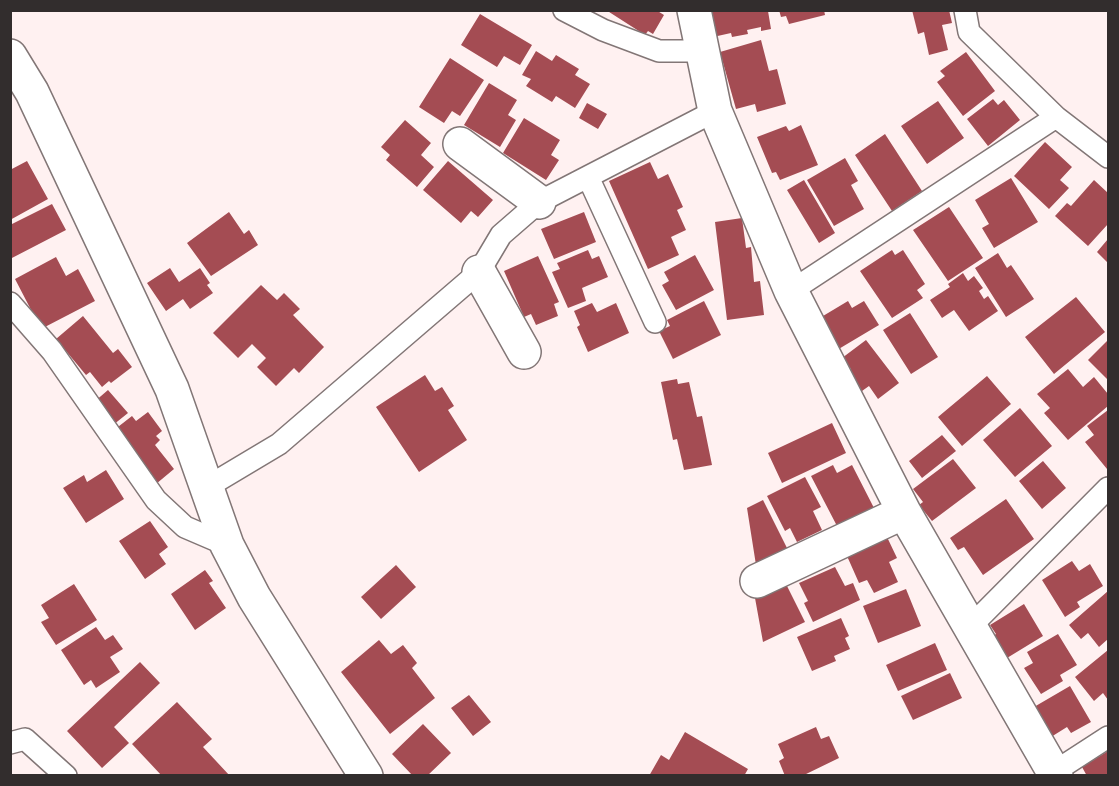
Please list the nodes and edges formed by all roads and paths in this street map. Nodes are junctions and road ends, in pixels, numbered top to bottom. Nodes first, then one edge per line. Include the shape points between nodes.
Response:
1 (564, 10) edge
2 (694, 10) edge
3 (965, 10) edge
4 (702, 51) junction
5 (10, 56) edge
6 (715, 111) junction
7 (1056, 117) junction
8 (460, 144) dead end
9 (1108, 156) edge
10 (588, 177) junction
11 (539, 202) junction
12 (479, 272) junction
13 (791, 291) junction
14 (10, 303) edge
15 (655, 322) dead end
16 (524, 352) dead end
17 (207, 487) junction
18 (1108, 489) edge
19 (904, 512) junction
20 (227, 545) junction
21 (757, 581) dead end
22 (970, 627) junction
23 (1108, 737) edge
24 (10, 742) edge
25 (1055, 774) edge
26 (66, 776) edge
27 (366, 776) edge

1 - 4 lane via 659,51
2 - 4 street
3 - 7 lane via 969,32
4 - 6 street
5 - 17 street via 42,112 172,389
6 - 10 lane
6 - 13 street
7 - 9 lane
7 - 13 lane
8 - 11 street
10 - 11 lane
10 - 15 lane
11 - 12 lane via 501,235
12 - 16 street
12 - 17 lane via 279,444
13 - 19 street
14 - 20 lane via 52,351 156,500 185,527
17 - 20 street
18 - 22 lane
19 - 21 street
19 - 22 street
20 - 27 street via 254,597
22 - 25 street
23 - 25 lane
24 - 26 lane via 25,739

